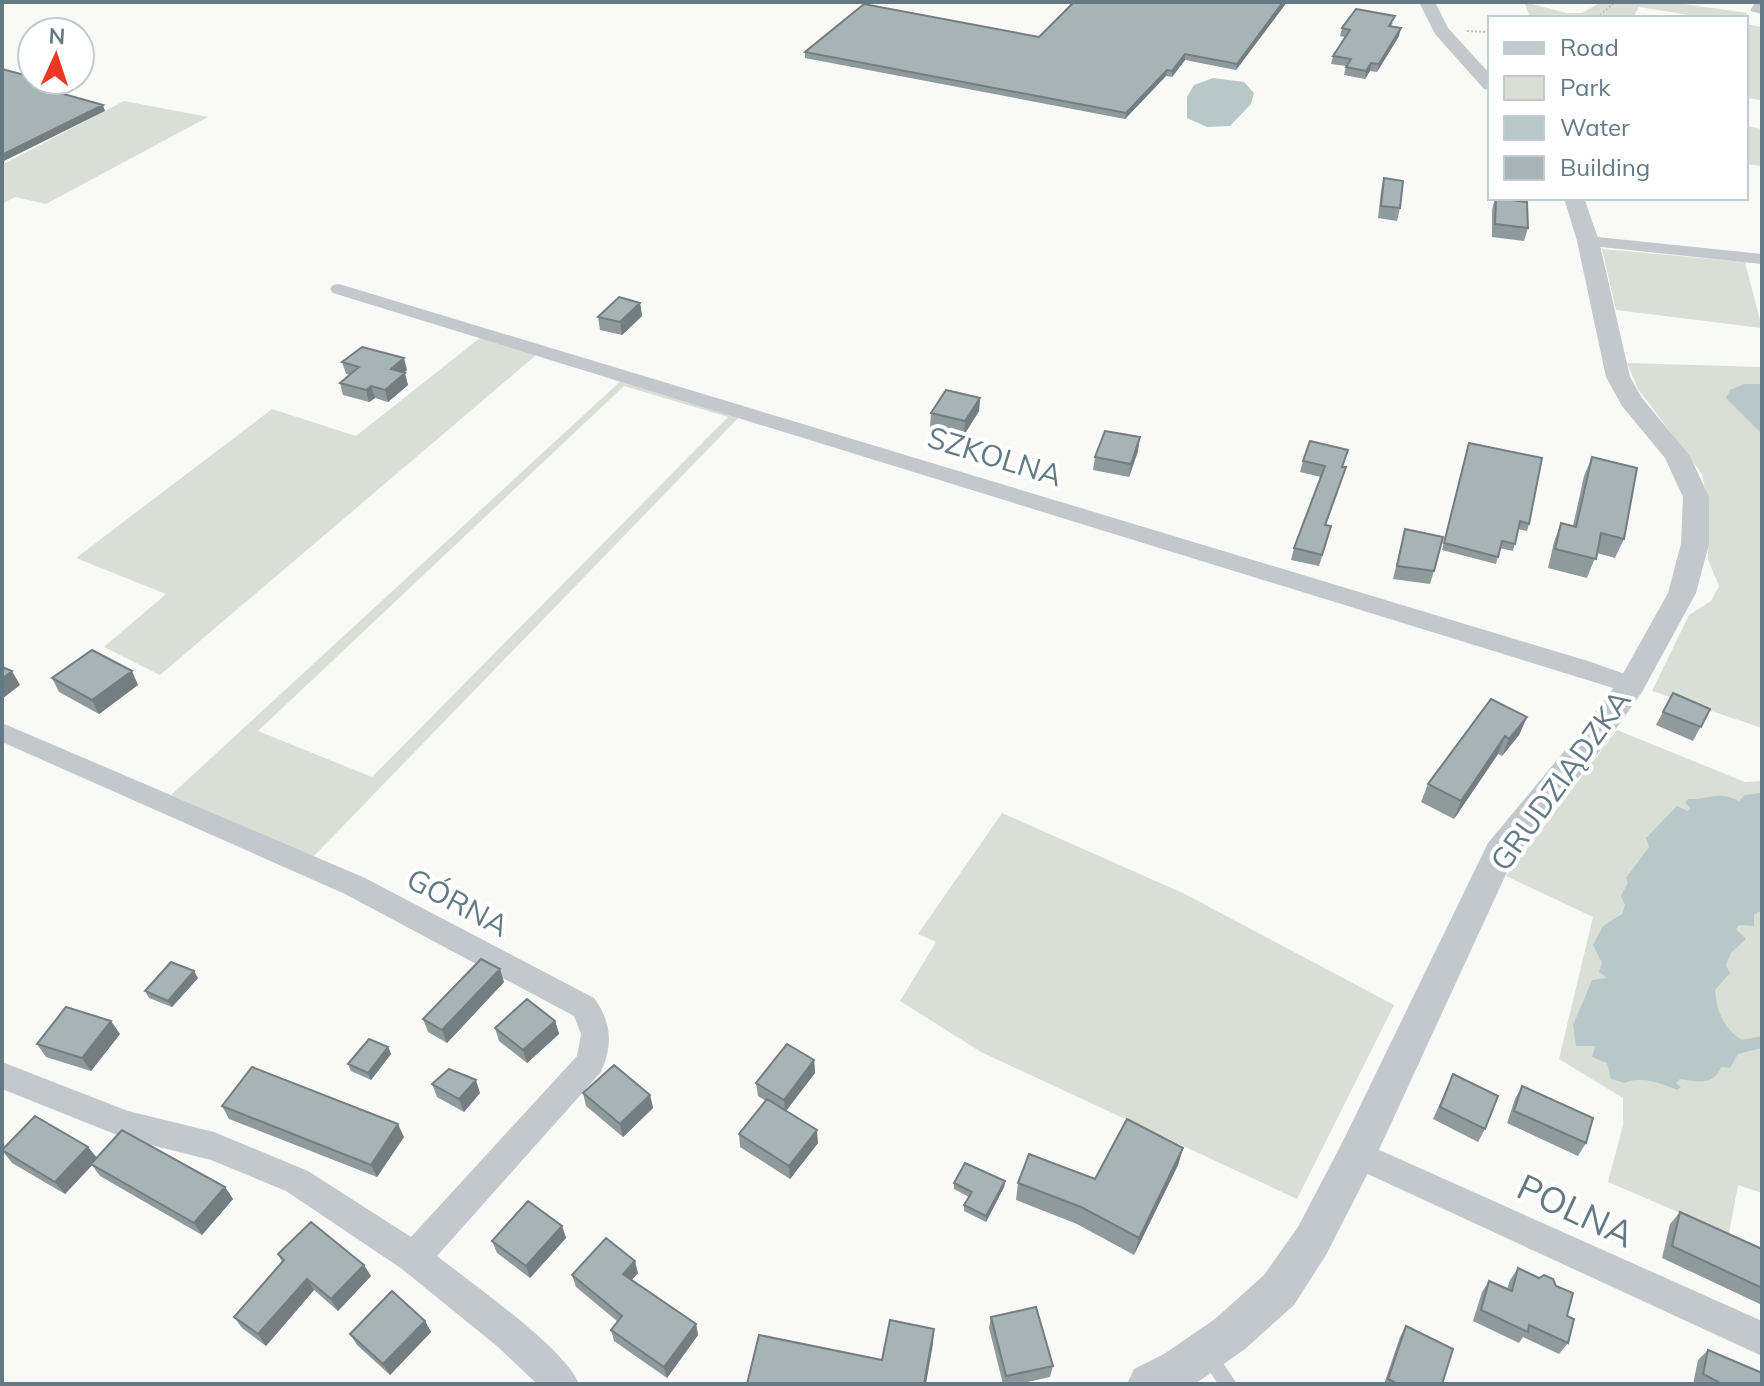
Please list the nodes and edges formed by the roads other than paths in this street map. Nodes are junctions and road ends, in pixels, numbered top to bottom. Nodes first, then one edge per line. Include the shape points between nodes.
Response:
1 (1427, 2) edge
2 (1488, 83) edge
3 (1575, 200) edge
4 (1588, 241) junction
5 (1762, 259) edge
6 (339, 289) dead end
7 (1631, 685) junction
8 (2, 732) edge
9 (2, 1075) edge
10 (1357, 1154) junction
11 (414, 1258) junction
12 (1762, 1339) edge
13 (1205, 1351) junction
14 (562, 1384) edge
15 (1149, 1384) edge
16 (1228, 1384) edge

1 - 2 street via 1441,30
3 - 4 street, GRUDZIĄDZKA
4 - 5 street
4 - 7 street, GRUDZIĄDZKA via 1618,377 1677,456 1696,497 1695,544 1682,593
6 - 7 street, SZKOLNA
7 - 10 street, GRUDZIĄDZKA via 1500,852
8 - 11 street, GÓRNA via 355,886 590,1014 597,1039 590,1063
9 - 11 street via 127,1125 214,1146 297,1181
10 - 12 street, POLNA
10 - 13 street, GRUDZIĄDZKA via 1312,1241 1279,1290
11 - 14 street
13 - 15 street, GRUDZIĄDZKA
13 - 16 lane

